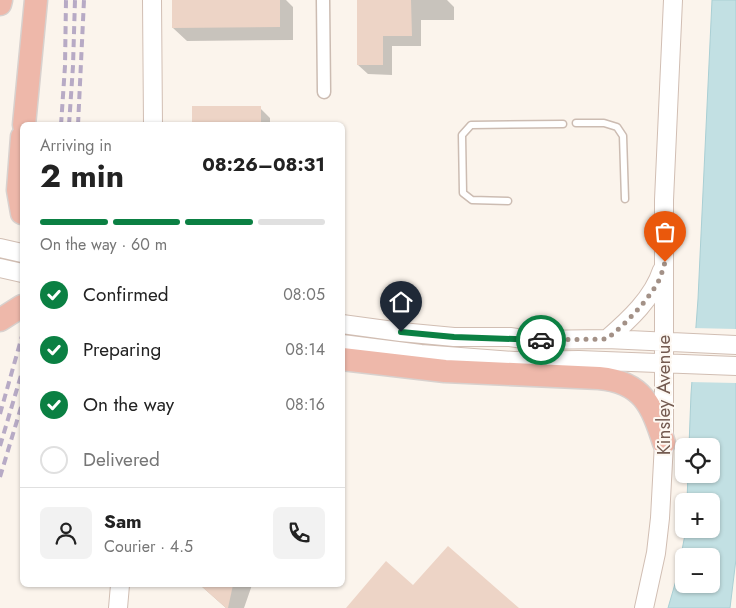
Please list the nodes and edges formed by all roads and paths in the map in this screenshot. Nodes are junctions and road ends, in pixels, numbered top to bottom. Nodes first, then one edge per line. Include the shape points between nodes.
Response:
1 (0, 0) edge
2 (36, 0) edge
3 (152, 0) edge
4 (323, 0) edge
5 (673, 0) edge
6 (0, 4) edge
7 (324, 92) dead end
8 (24, 122) edge
9 (153, 122) edge
10 (576, 123) dead end
11 (563, 124) dead end
12 (20, 161) edge
13 (624, 199) dead end
14 (508, 201) dead end
15 (20, 204) edge
16 (0, 248) edge
17 (20, 253) edge
18 (665, 262) junction
19 (0, 268) edge
20 (20, 273) edge
21 (20, 307) edge
22 (0, 320) edge
23 (345, 324) edge
24 (607, 339) junction
25 (664, 342) junction
26 (345, 344) edge
27 (736, 345) edge
28 (345, 359) edge
29 (664, 364) junction
30 (736, 366) edge
31 (664, 443) junction
32 (120, 587) edge
33 (118, 608) edge
34 (644, 608) edge

1 - 6 highway
2 - 8 highway
3 - 9 main road
4 - 7 street
5 - 18 main road, Kinsley Avenue via 664,200
10 - 13 lane via 604,123 617,127 623,136
11 - 14 lane via 471,125 462,135 463,193 472,200
12 - 15 highway
16 - 17 main road
18 - 24 main road via 658,282 646,299
18 - 25 main road, Kinsley Avenue
19 - 20 main road
21 - 22 highway
23 - 24 main road via 454,337
24 - 25 main road
25 - 27 main road
25 - 29 main road, Kinsley Avenue
26 - 29 main road via 514,361
28 - 31 highway via 436,371 615,380 637,391 648,404
29 - 30 main road
29 - 31 main road, Kinsley Avenue
31 - 34 main road, Kinsley Avenue via 656,553
32 - 33 main road

